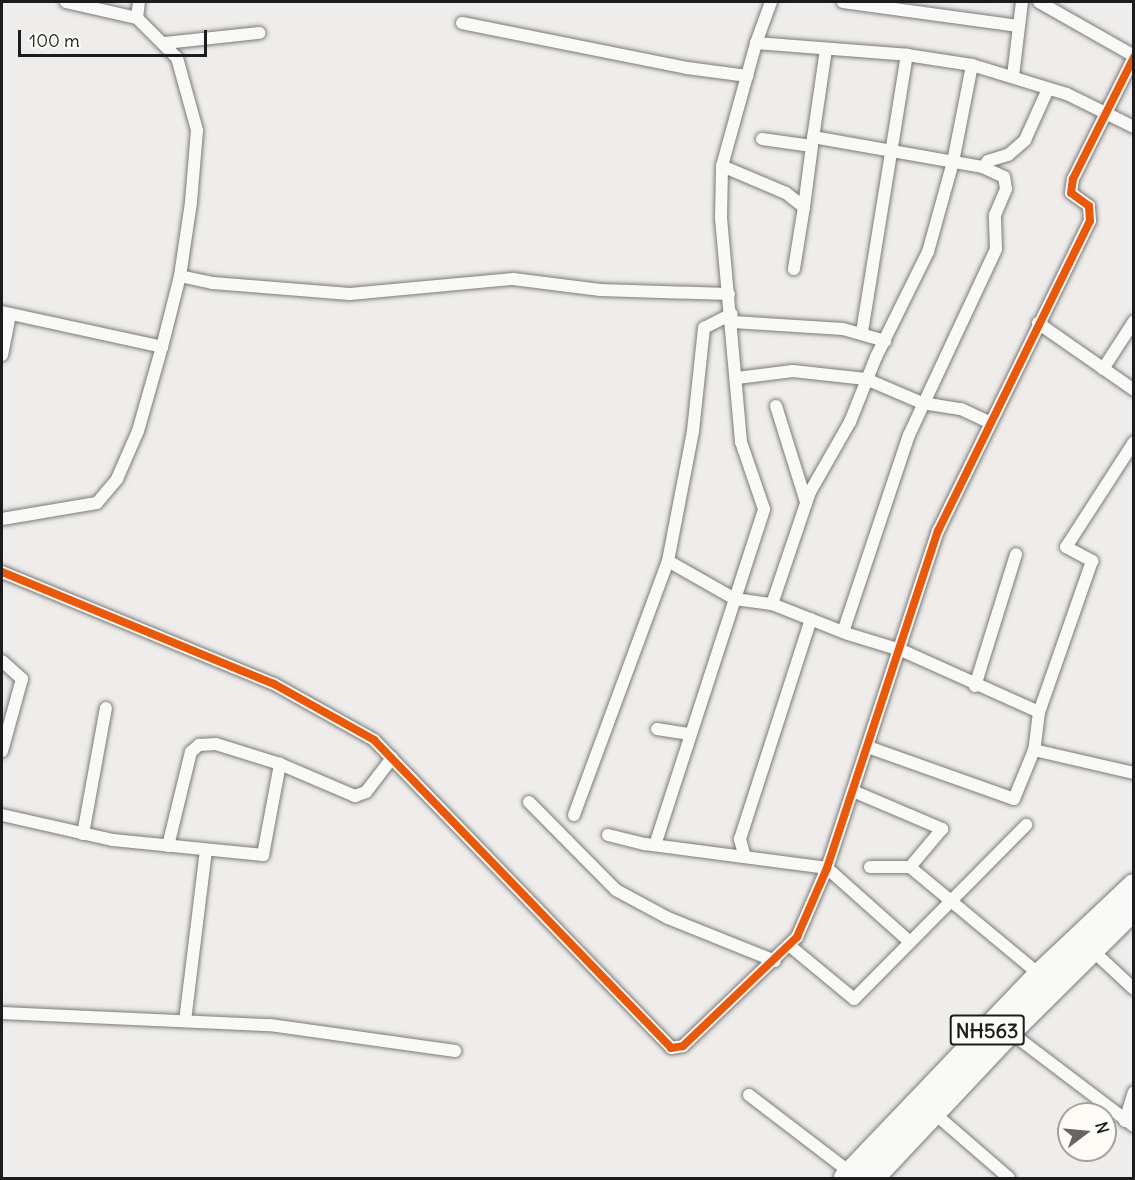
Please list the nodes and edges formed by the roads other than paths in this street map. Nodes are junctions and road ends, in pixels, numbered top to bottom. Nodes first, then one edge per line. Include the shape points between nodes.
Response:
1 (66, 2) edge
2 (139, 2) edge
3 (771, 2) edge
4 (843, 2) edge
5 (1022, 2) edge
6 (1039, 2) edge
7 (136, 18) junction
8 (462, 23) dead end
9 (1018, 26) junction
10 (259, 33) dead end
11 (165, 43) junction
12 (756, 43) junction
13 (826, 49) junction
14 (907, 55) junction
15 (1134, 56) edge
16 (972, 65) junction
17 (747, 76) junction
18 (1013, 76) junction
19 (1048, 89) junction
20 (1105, 114) junction
21 (1134, 127) edge
22 (762, 139) dead end
23 (812, 142) junction
24 (893, 150) junction
25 (953, 162) junction
26 (722, 166) junction
27 (983, 167) junction
28 (804, 207) junction
29 (794, 268) dead end
30 (180, 276) junction
31 (729, 294) junction
32 (6, 314) edge
33 (732, 318) junction
34 (1134, 321) edge
35 (1038, 323) junction
36 (862, 332) junction
37 (885, 341) junction
38 (162, 347) junction
39 (2, 355) edge
40 (1103, 369) junction
41 (737, 378) junction
42 (866, 379) junction
43 (1134, 390) edge
44 (922, 403) junction
45 (776, 406) dead end
46 (991, 423) junction
47 (1134, 442) edge
48 (806, 502) junction
49 (2, 519) edge
50 (1016, 554) dead end
51 (668, 561) junction
52 (2, 572) edge
53 (735, 599) junction
54 (772, 604) junction
55 (811, 619) junction
56 (843, 632) junction
57 (901, 650) junction
58 (2, 661) edge
59 (975, 686) junction
60 (106, 708) dead end
61 (1038, 712) junction
62 (657, 729) dead end
63 (690, 734) junction
64 (868, 747) junction
65 (1034, 750) junction
66 (2, 751) edge
67 (392, 758) junction
68 (280, 764) junction
69 (1134, 773) edge
70 (853, 791) junction
71 (529, 802) dead end
72 (2, 815) edge
73 (574, 815) dead end
74 (1026, 825) dead end
75 (83, 834) junction
76 (608, 835) dead end
77 (655, 845) junction
78 (168, 846) junction
79 (206, 850) junction
80 (745, 857) junction
81 (870, 867) dead end
82 (910, 867) junction
83 (827, 868) junction
84 (1134, 886) edge
85 (951, 898) junction
86 (1134, 908) edge
87 (909, 941) junction
88 (790, 946) junction
89 (1092, 950) junction
90 (775, 961) junction
91 (1040, 975) junction
92 (1134, 989) edge
93 (2, 1013) edge
94 (185, 1022) junction
95 (1002, 1026) junction
96 (455, 1051) dead end
97 (1134, 1092) edge
98 (749, 1095) dead end
99 (934, 1113) junction
100 (1129, 1124) edge
101 (856, 1177) edge
102 (1010, 1179) edge

1 - 7 street
2 - 7 street
3 - 12 street
4 - 9 street
5 - 9 street
6 - 15 street
7 - 11 street
8 - 17 street via 687,68
9 - 18 street
10 - 11 street
11 - 30 street via 177,58 197,130
12 - 13 street
12 - 17 street
13 - 14 street
13 - 23 street
14 - 16 street
14 - 24 street
15 - 20 street
16 - 18 street
16 - 25 street
17 - 26 street
18 - 19 street
19 - 20 street via 1067,94
19 - 27 street via 1025,140 1008,155 988,161
20 - 21 street
20 - 35 street via 1073,179 1071,193 1089,206 1090,221
22 - 23 street
23 - 24 street
23 - 28 street
24 - 25 street
24 - 36 street
25 - 27 street
25 - 37 street via 928,252
26 - 28 street via 786,193
26 - 31 street via 721,219
27 - 44 street via 1004,177 1006,189 995,215 996,249
28 - 29 street
30 - 31 street via 213,283 350,294 513,279 600,290
30 - 38 street
31 - 33 street
32 - 38 street
32 - 39 street
33 - 36 street
33 - 41 street
33 - 51 street via 704,328 693,431
34 - 40 street
35 - 40 street
35 - 46 street
36 - 37 street
37 - 42 street
38 - 49 street via 138,431 117,479 97,503
40 - 43 street
41 - 42 street via 793,371
41 - 53 street via 741,442 764,509
42 - 44 street
42 - 48 street via 850,422
44 - 46 street via 961,409
44 - 56 street
45 - 48 street
46 - 57 street via 938,531
47 - 61 street via 1066,547 1092,561
48 - 54 street
50 - 59 street
51 - 53 street
51 - 73 street
52 - 67 street via 274,684 374,740
53 - 54 street
53 - 63 street
54 - 55 street
55 - 56 street
55 - 80 street via 740,839
56 - 57 street
57 - 59 street
57 - 64 street
58 - 66 street via 22,679
59 - 61 street
60 - 75 street
61 - 65 street
62 - 63 street
63 - 77 street
64 - 65 street via 1014,799
64 - 70 street
65 - 69 street
67 - 68 street via 366,792 355,796
67 - 90 street via 671,1048 697,1037
68 - 78 street via 216,744 199,744 191,752
68 - 79 street via 263,855
70 - 82 street via 942,829
70 - 83 street
71 - 90 street via 616,890 668,918
72 - 75 street
74 - 85 street
75 - 78 street
76 - 77 street
77 - 80 street
78 - 79 street
79 - 94 street
80 - 83 street
81 - 82 street
82 - 85 street
83 - 87 street
83 - 88 street via 798,938
84 - 91 highway, NH563
85 - 87 street
85 - 91 street
86 - 89 highway, NH563
87 - 88 street via 854,999
88 - 90 street
89 - 92 street
89 - 95 highway, NH563
91 - 95 highway, NH563
93 - 94 street
94 - 96 street via 270,1025
95 - 99 highway, NH563
95 - 100 street
95 - 101 highway, NH563
97 - 100 street
98 - 101 street
99 - 101 highway, NH563
99 - 102 street

